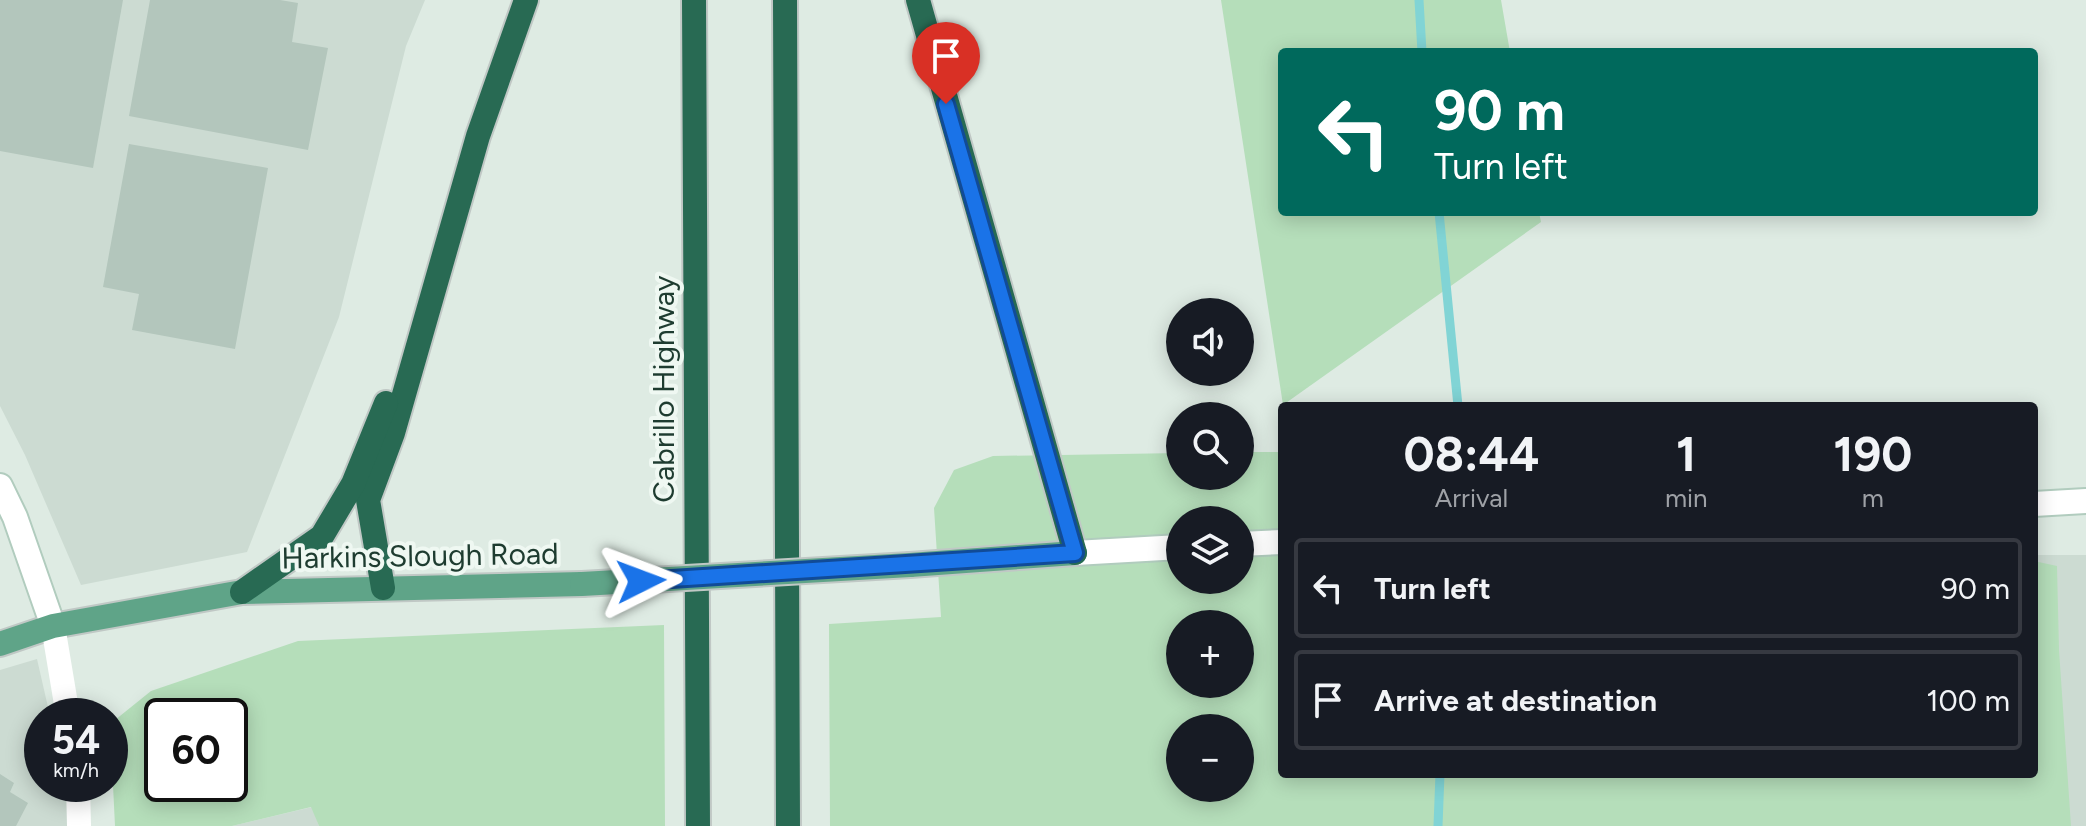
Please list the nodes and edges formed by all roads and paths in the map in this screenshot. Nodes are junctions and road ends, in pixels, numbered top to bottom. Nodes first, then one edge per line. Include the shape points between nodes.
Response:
1 (526, 0) edge
2 (694, 0) edge
3 (785, 0) edge
4 (918, 0) edge
5 (478, 136) junction
6 (0, 486) edge
7 (2086, 501) edge
8 (2038, 504) edge
9 (1278, 542) edge
10 (1254, 543) edge
11 (1166, 548) edge
12 (1075, 553) junction
13 (383, 588) junction
14 (242, 592) junction
15 (53, 626) junction
16 (0, 644) edge
17 (65, 698) edge
18 (78, 802) edge
19 (79, 826) edge
20 (698, 826) edge
21 (788, 826) edge

1 - 5 highway
2 - 20 highway, Cabrillo Highway
3 - 21 highway
4 - 12 highway
5 - 13 highway via 393,433 368,500
5 - 14 highway via 353,484 322,536
6 - 15 street
7 - 8 street
9 - 10 street
11 - 12 street, Harkins Slough Road
12 - 13 main road, Harkins Slough Road, bridge via 582,584
13 - 14 main road, Harkins Slough Road
14 - 15 main road, Harkins Slough Road
15 - 16 main road, Harkins Slough Road
15 - 17 street
18 - 19 street

